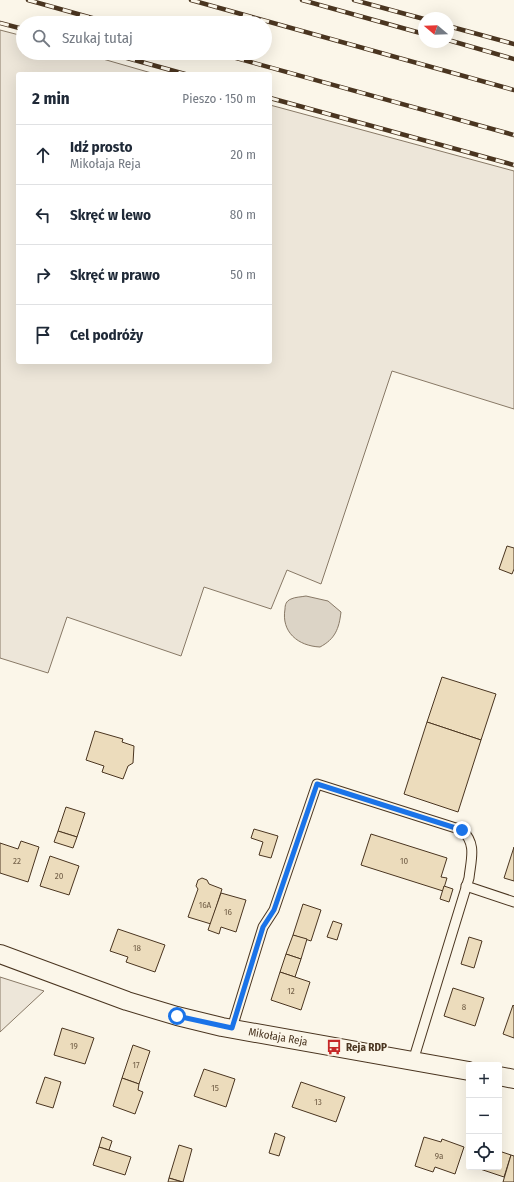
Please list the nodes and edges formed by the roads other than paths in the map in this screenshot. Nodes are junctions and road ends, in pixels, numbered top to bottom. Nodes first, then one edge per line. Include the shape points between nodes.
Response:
1 (466, 886) junction
2 (514, 902) edge
3 (0, 954) edge
4 (232, 1028) junction
5 (413, 1061) junction
6 (466, 1070) edge
7 (502, 1077) edge
8 (514, 1079) edge

1 - 2 lane
1 - 4 lane via 472,854 470,838 462,830 317,784 274,910 263,927
1 - 5 lane
3 - 4 street, Mikołaja Reja via 127,1001 177,1016
4 - 5 street, Mikołaja Reja
5 - 6 street, Mikołaja Reja
7 - 8 street

